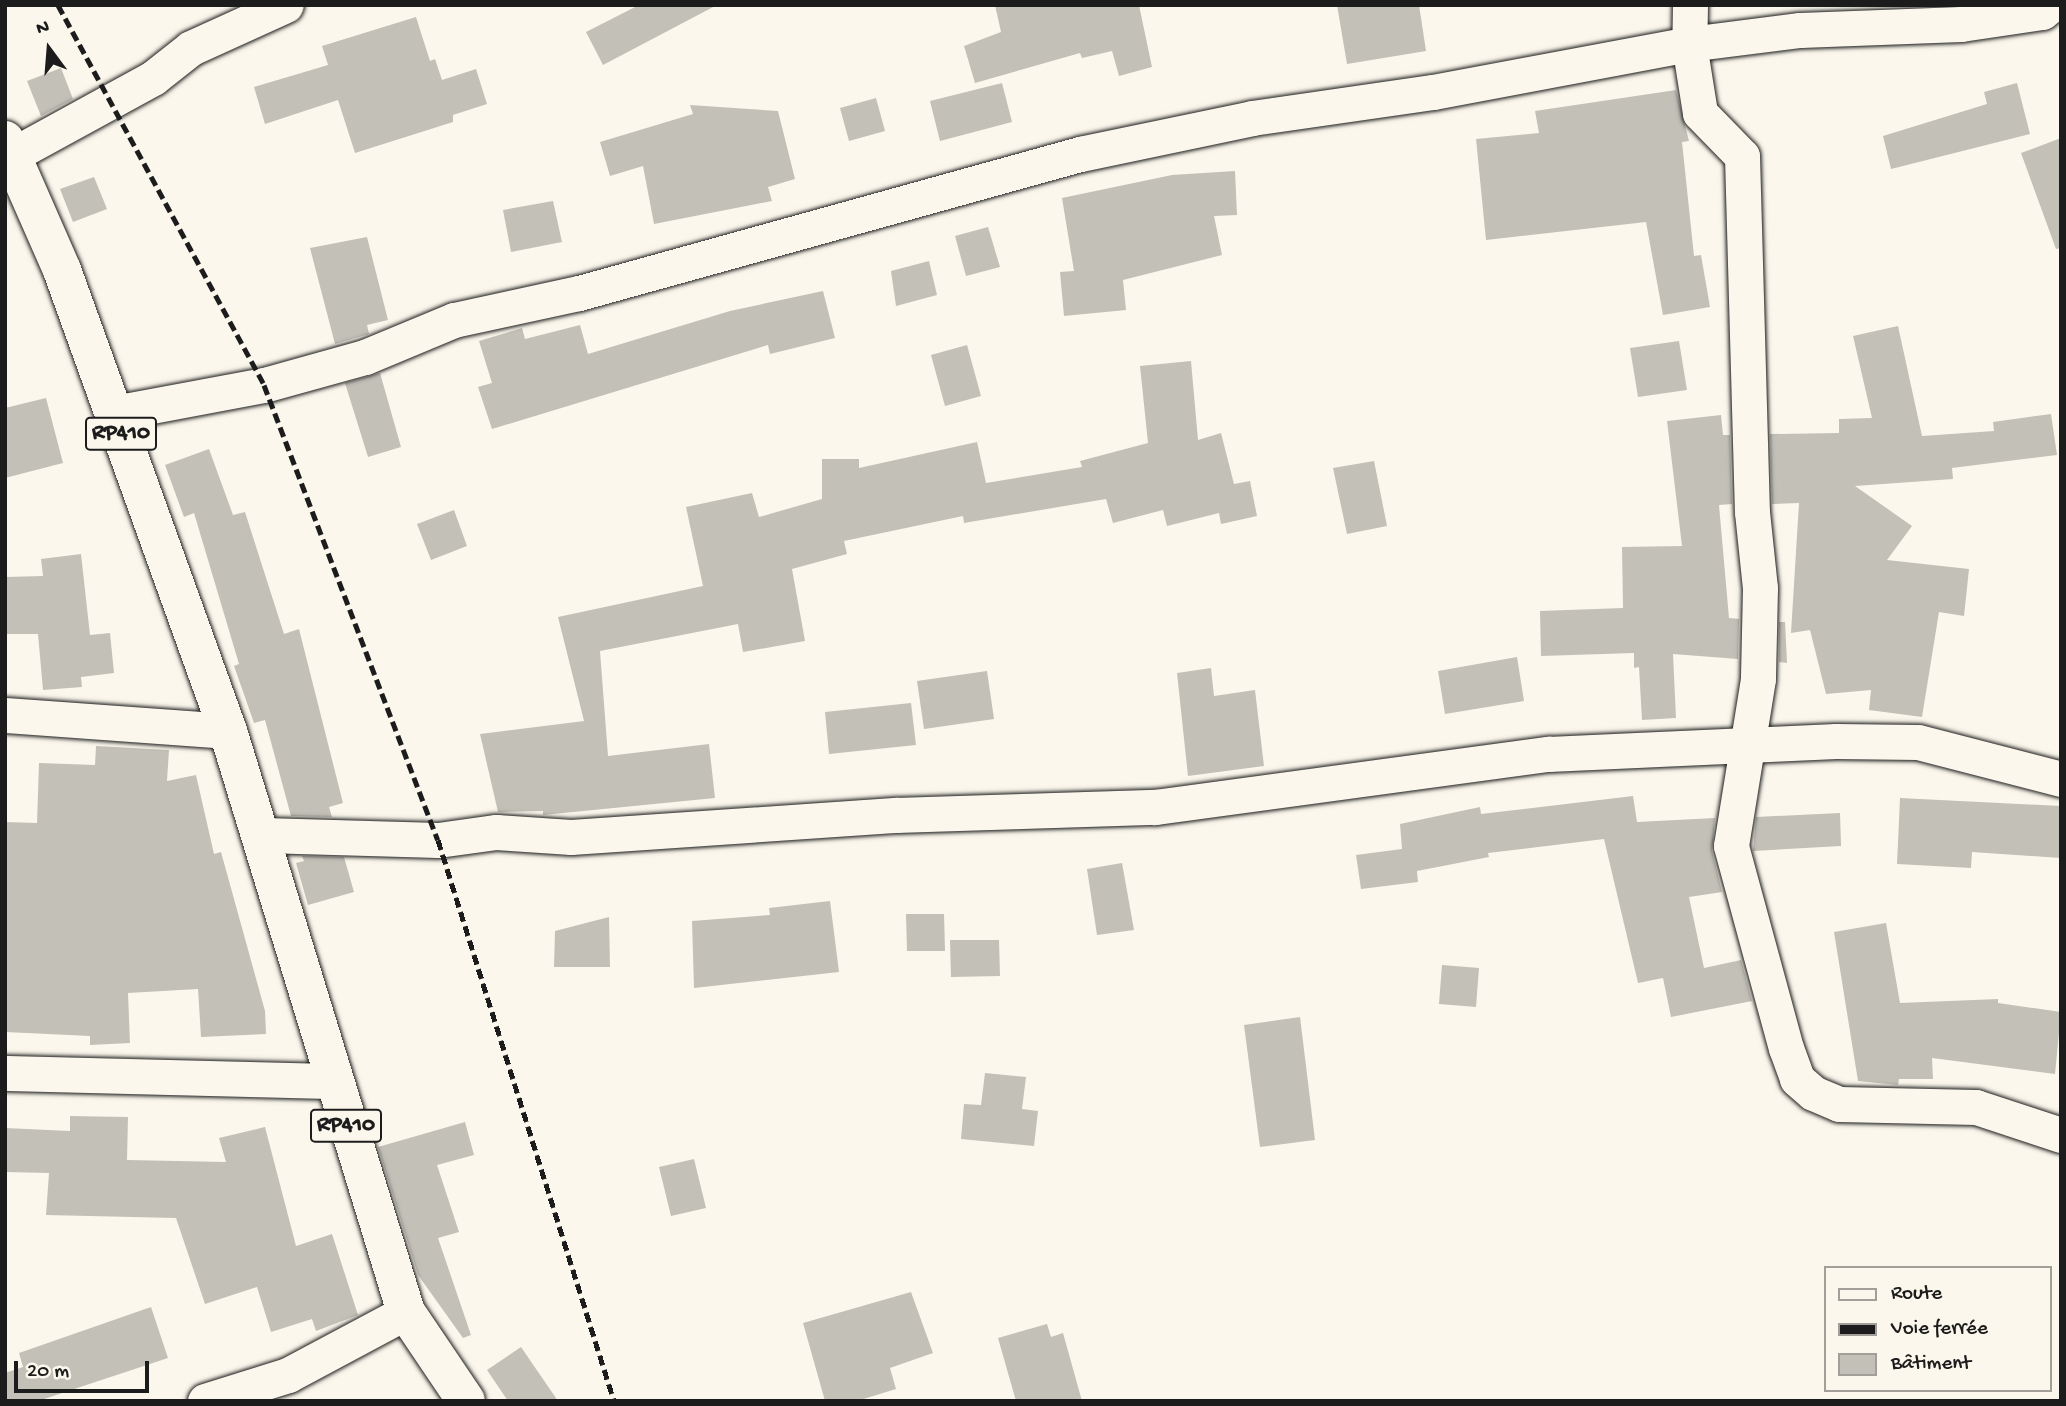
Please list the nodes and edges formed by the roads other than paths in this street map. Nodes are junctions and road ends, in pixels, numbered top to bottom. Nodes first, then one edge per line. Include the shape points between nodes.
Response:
1 (286, 5) edge
2 (1690, 5) edge
3 (2051, 5) edge
4 (1689, 44) junction
5 (8, 152) edge
6 (114, 413) junction
7 (5, 715) edge
8 (228, 731) junction
9 (1744, 746) junction
10 (2061, 779) edge
11 (263, 835) junction
12 (5, 1073) edge
13 (332, 1082) junction
14 (2061, 1135) edge
15 (405, 1312) junction
16 (205, 1401) edge
17 (466, 1401) edge

1 - 5 street via 191,48 153,78
2 - 4 street
3 - 4 street via 2042,12 1961,24 1800,30
4 - 6 street via 1433,92 1252,118 1080,154 593,289 454,320 365,358 264,385
4 - 9 street via 1700,113 1742,156 1752,512 1760,588 1758,679
5 - 6 main road, RP410 via 62,270
6 - 8 main road, RP410
7 - 8 street
8 - 11 main road, RP410
9 - 10 street via 1917,742
9 - 11 street via 1548,754 1155,807 897,815 571,837 496,832 438,840
9 - 14 street via 1731,846 1797,1079 1812,1093 1839,1104 1976,1107
11 - 13 main road, RP410
12 - 13 street
13 - 15 main road, RP410
15 - 16 street via 288,1375
15 - 17 main road, RP410

